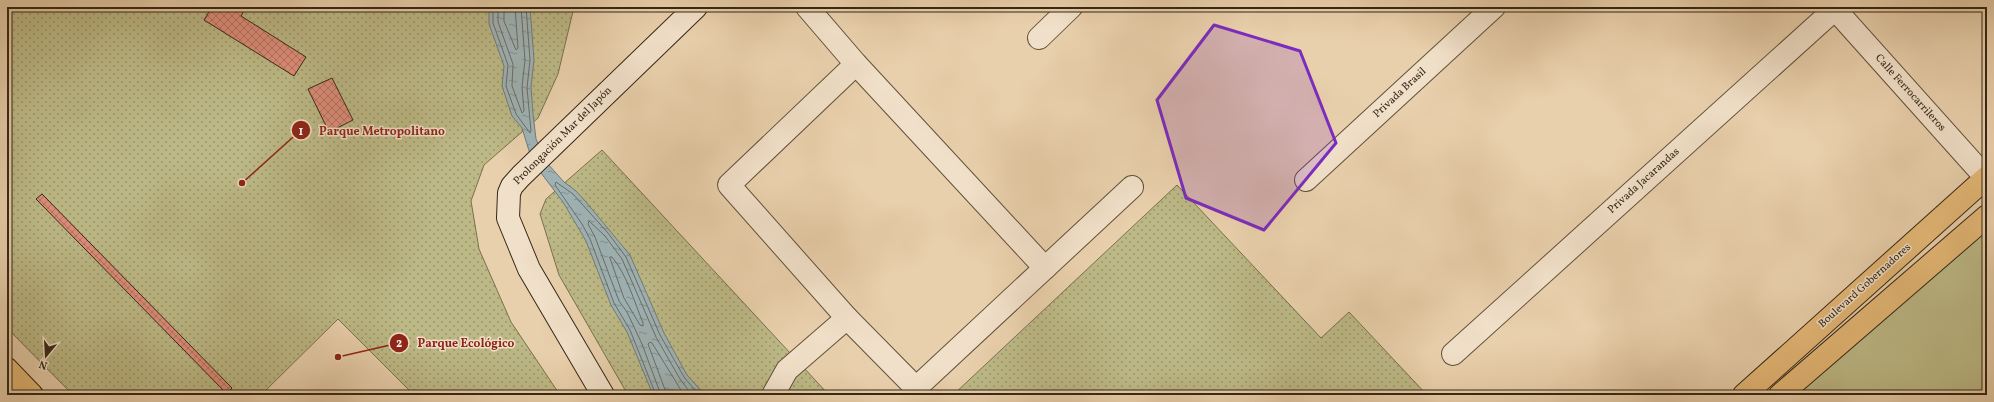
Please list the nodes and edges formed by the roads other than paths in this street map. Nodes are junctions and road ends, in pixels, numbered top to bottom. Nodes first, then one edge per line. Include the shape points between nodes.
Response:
1 (696, 7) edge
2 (807, 7) edge
3 (1071, 7) edge
4 (1494, 7) edge
5 (1834, 8) edge
6 (1038, 38) dead end
7 (856, 64) junction
8 (1987, 178) edge
9 (1306, 180) dead end
10 (1132, 186) dead end
11 (1987, 216) edge
12 (1045, 268) junction
13 (847, 318) junction
14 (1453, 354) dead end
15 (7, 369) edge
16 (32, 395) edge
17 (603, 395) edge
18 (773, 395) edge
19 (1744, 395) edge
20 (1780, 395) edge

1 - 17 street, Prolongación Mar del Japón via 528,169 509,193 508,218 529,270
2 - 7 street
3 - 6 street
4 - 9 street, Privada Brasil
5 - 8 street, Calle Ferrocarrileros
5 - 14 street, Privada Jacarandas
7 - 12 street
7 - 13 street via 729,185
8 - 19 main road, Boulevard Gobernadores
10 - 12 street
11 - 20 main road
12 - 13 street via 916,388
13 - 18 street via 787,370
15 - 16 main road

